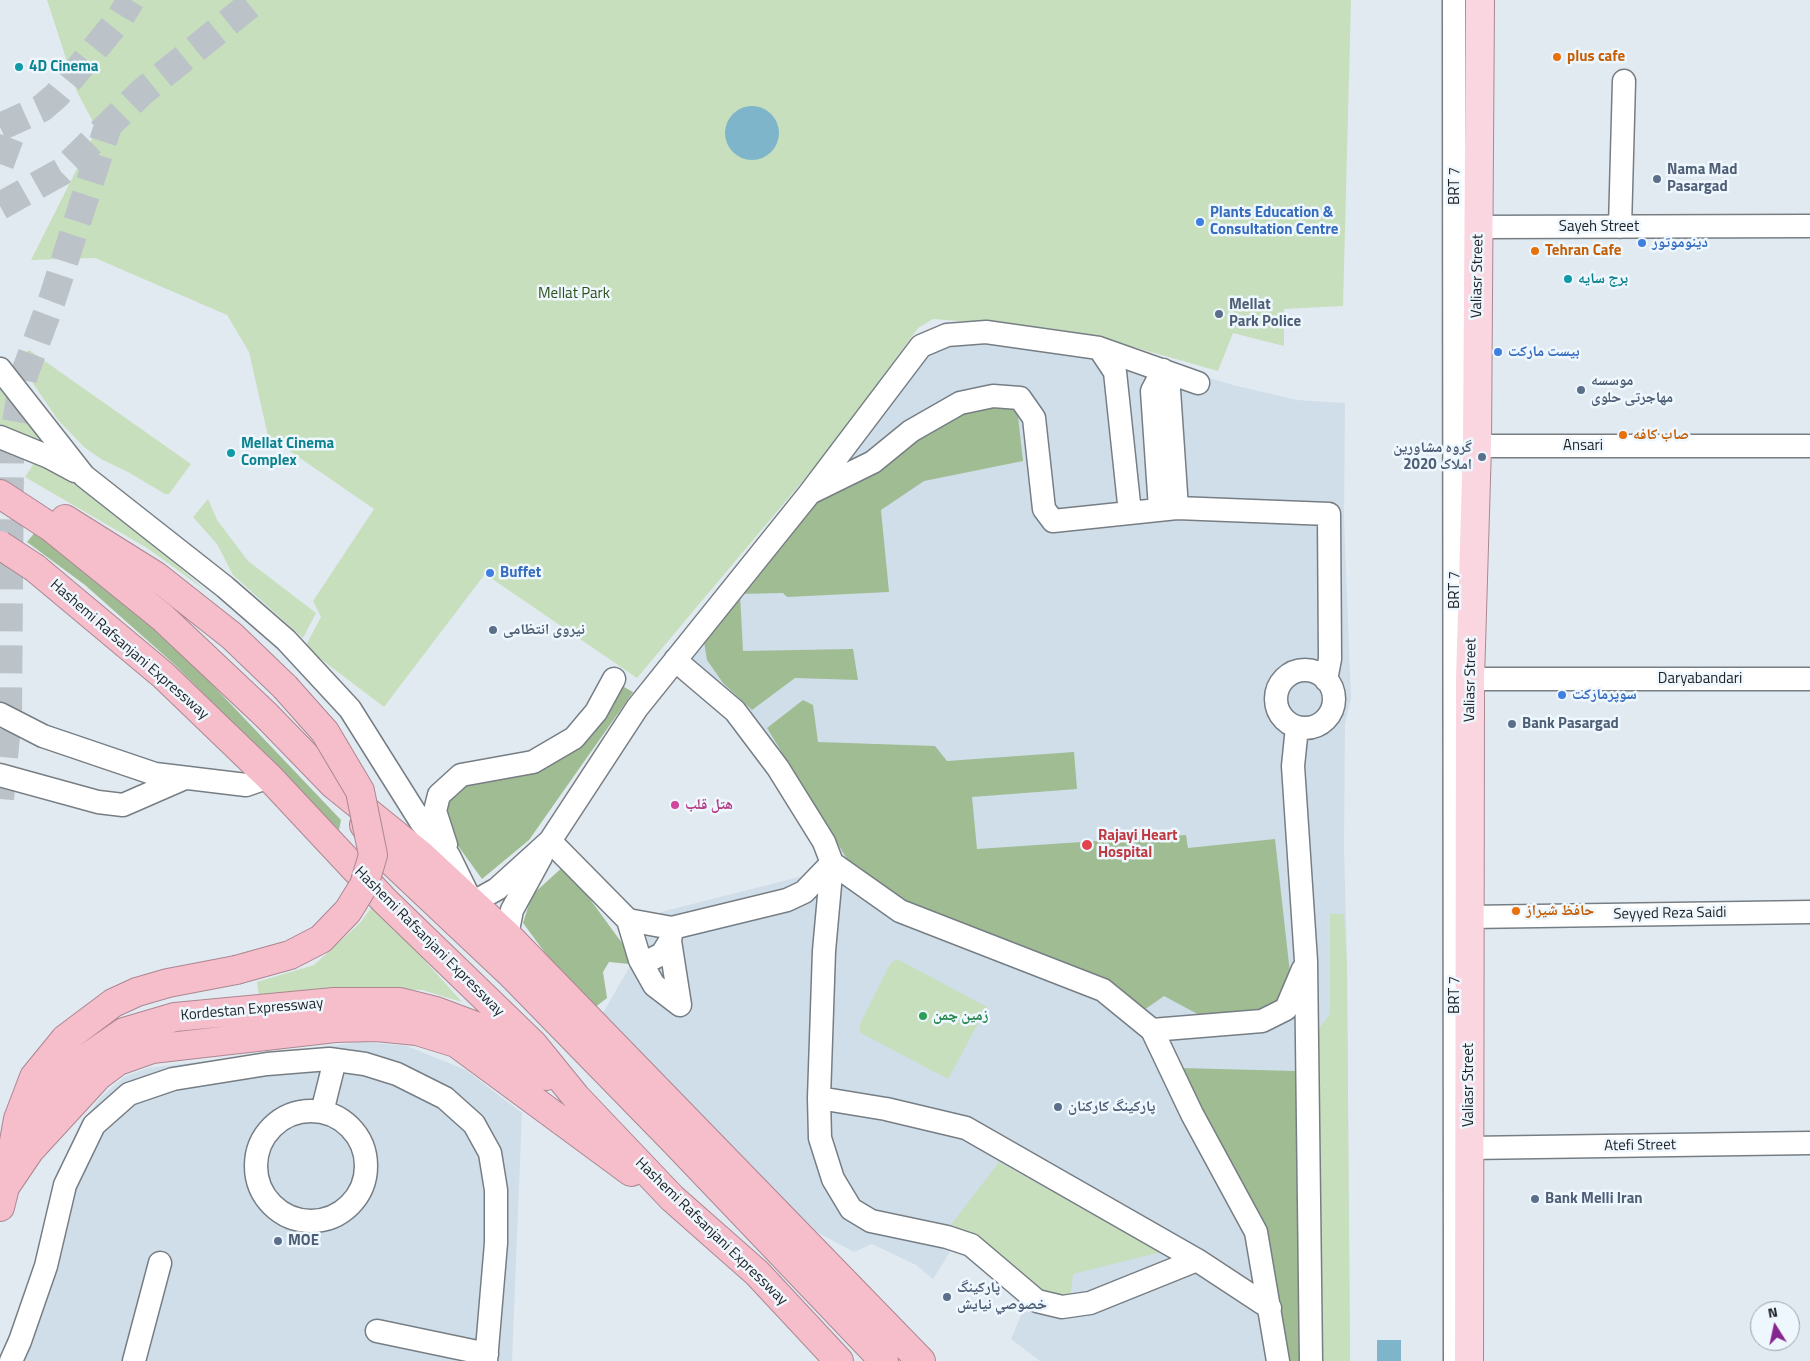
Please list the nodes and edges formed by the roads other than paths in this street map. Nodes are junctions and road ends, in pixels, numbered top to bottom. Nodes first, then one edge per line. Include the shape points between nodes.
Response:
1 (1454, 0) edge
2 (1480, 0) edge
3 (1624, 81) dead end
4 (1810, 226) edge
5 (1478, 227) junction
6 (1620, 227) junction
7 (1099, 348) junction
8 (0, 368) edge
9 (1163, 370) junction
10 (1198, 383) dead end
11 (0, 437) edge
12 (1477, 446) junction
13 (1810, 446) edge
14 (84, 476) junction
15 (0, 493) edge
16 (808, 494) junction
17 (1168, 509) junction
18 (1130, 513) junction
19 (0, 545) edge
20 (674, 660) junction
21 (614, 679) dead end
22 (1326, 680) junction
23 (1470, 680) junction
24 (1810, 680) edge
25 (0, 714) edge
26 (1297, 727) junction
27 (0, 775) edge
28 (269, 777) junction
29 (185, 778) junction
30 (333, 784) junction
31 (550, 841) junction
32 (449, 856) junction
33 (832, 862) junction
34 (472, 903) junction
35 (1810, 912) edge
36 (1470, 917) junction
37 (628, 920) junction
38 (507, 934) junction
39 (671, 935) junction
40 (640, 960) junction
41 (1306, 961) junction
42 (335, 1028) junction
43 (1152, 1030) junction
44 (332, 1060) junction
45 (576, 1098) junction
46 (819, 1098) junction
47 (322, 1112) junction
48 (1810, 1143) edge
49 (1469, 1148) junction
50 (30, 1150) junction
51 (2, 1197) edge
52 (672, 1198) junction
53 (1197, 1260) junction
54 (160, 1263) dead end
55 (1270, 1308) junction
56 (377, 1331) dead end
57 (486, 1357) edge
58 (918, 1359) edge
59 (11, 1361) edge
60 (134, 1361) edge
61 (839, 1361) edge
62 (884, 1361) edge
63 (1278, 1361) edge
64 (1311, 1361) edge
65 (1455, 1361) edge
66 (1469, 1361) edge

1 - 65 street, BRT 7
2 - 5 main road, Valiasr Street
3 - 6 street
4 - 6 street, Sayeh Street
5 - 6 street, Sayeh Street
5 - 12 main road, Valiasr Street
7 - 9 street
7 - 16 street via 986,332 947,335 921,346
7 - 18 street via 1115,372
8 - 14 street
9 - 10 street
9 - 17 street via 1152,391
11 - 14 street via 49,456
12 - 13 street, Ansari
12 - 23 main road, Valiasr Street
14 - 32 street via 225,587 286,640 350,710 421,822
15 - 30 highway, Hashemi Rafsanjani Expressway via 52,528 162,617
15 - 51 highway, bridge via 43,507 156,576 232,636 285,687 325,732 360,791 373,855 364,885 348,911 321,939 290,955 138,992 113,1003 65,1039 34,1077 18,1119
16 - 18 street via 873,462 911,431 960,403 993,396 1020,398 1034,418 1044,509 1053,521
16 - 20 street
17 - 18 street
17 - 22 street via 1329,514 1330,660
19 - 28 highway, Hashemi Rafsanjani Expressway, bridge via 35,568 163,675
20 - 31 street via 636,708
20 - 33 street via 735,711 778,768 824,842
21 - 32 street via 596,712 574,738 533,762 461,776 439,795 435,811
22 - 26 street via 1334,697 1329,714 1315,726
22 - 26 street via 1310,671 1300,671 1291,674 1278,688 1276,697 1281,716
23 - 24 street, Daryabandari
23 - 36 main road, Valiasr Street
25 - 29 street via 52,739 155,774
26 - 41 street via 1294,766
27 - 29 street via 98,802 123,805
28 - 29 street via 246,786
28 - 45 highway, Hashemi Rafsanjani Expressway via 384,900 533,1044
30 - 34 highway, Hashemi Rafsanjani Expressway via 422,856
30 - 62 highway, Hashemi Rafsanjani Expressway via 387,857 524,988
31 - 34 street via 497,889
31 - 37 street
31 - 38 street via 512,910
32 - 34 street
33 - 39 street via 804,892 788,900
33 - 43 street via 900,911 1103,990
33 - 46 street via 824,951
34 - 38 highway, Hashemi Rafsanjani Expressway
35 - 36 street, Seyyed Reza Saidi
36 - 49 main road, Valiasr Street
37 - 39 street
37 - 40 street
38 - 58 highway, Hashemi Rafsanjani Expressway
39 - 40 street via 656,959
39 - 40 street via 680,1005 654,986
41 - 43 street via 1286,1009 1262,1021
41 - 64 street
42 - 44 street
42 - 50 highway via 152,1049 118,1061 98,1076
42 - 52 highway via 417,1031 456,1043 564,1125
43 - 55 street via 1192,1114 1256,1232
44 - 47 street
44 - 57 street via 365,1064 397,1074 445,1098 474,1124 490,1153 496,1190 496,1243
44 - 59 street via 267,1064 173,1079 129,1094 94,1125 65,1185 46,1266
45 - 50 highway, Kordestan Expressway via 476,1026 436,1011 400,1002 334,1002 254,1009 175,1017 124,1032 82,1061 63,1080 46,1105
45 - 52 highway, Hashemi Rafsanjani Expressway
46 - 53 street via 886,1109 966,1128
46 - 53 street via 820,1138 833,1180 851,1209 871,1221 971,1245 1037,1301 1062,1307 1090,1303
47 - 47 street via 289,1115 263,1138 256,1154 260,1188 269,1203 283,1214 299,1220 317,1221 335,1216 351,1205 361,1189 366,1170 364,1151 356,1134 343,1121
48 - 49 street, Atefi Street
49 - 66 main road, Valiasr Street
50 - 51 highway, Kordestan Expressway
52 - 61 highway, Hashemi Rafsanjani Expressway via 757,1273
53 - 55 street
54 - 60 street
55 - 63 street
56 - 57 street

